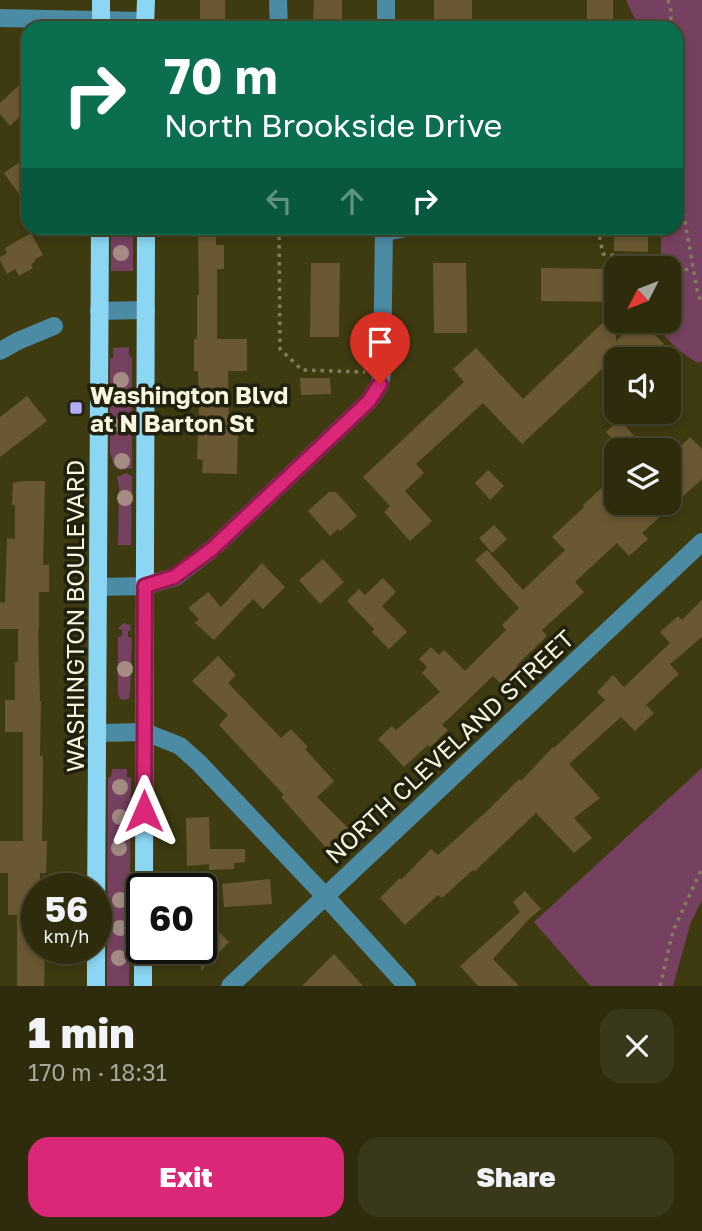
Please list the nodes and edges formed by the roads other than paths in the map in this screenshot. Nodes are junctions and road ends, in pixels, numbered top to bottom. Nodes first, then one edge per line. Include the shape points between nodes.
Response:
1 (101, 0) edge
2 (146, 0) edge
3 (278, 0) edge
4 (386, 0) edge
5 (0, 18) edge
6 (50, 21) edge
7 (101, 21) edge
8 (145, 21) edge
9 (279, 21) edge
10 (386, 21) edge
11 (100, 235) edge
12 (146, 235) edge
13 (384, 235) edge
14 (146, 310) junction
15 (100, 311) junction
16 (54, 326) dead end
17 (0, 352) edge
18 (702, 542) edge
19 (145, 586) junction
20 (98, 587) junction
21 (145, 732) junction
22 (98, 733) junction
23 (97, 873) edge
24 (144, 873) edge
25 (325, 896) junction
26 (96, 964) edge
27 (143, 964) edge
28 (96, 986) edge
29 (143, 986) edge
30 (230, 986) edge
31 (407, 986) edge

1 - 7 main road
2 - 8 main road
3 - 9 street
4 - 10 street
5 - 6 street
11 - 15 main road, WASHINGTON BOULEVARD
12 - 14 main road
13 - 19 street via 381,379 369,401 212,549 174,577
14 - 15 street
14 - 19 main road
15 - 20 main road, WASHINGTON BOULEVARD
16 - 17 street
18 - 25 street, NORTH CLEVELAND STREET
19 - 20 street
19 - 21 main road
20 - 22 main road, WASHINGTON BOULEVARD
21 - 22 street
21 - 24 main road
21 - 25 street via 180,746 199,763
22 - 23 main road, WASHINGTON BOULEVARD
25 - 30 street, NORTH CLEVELAND STREET
25 - 31 street
26 - 28 main road
27 - 29 main road

